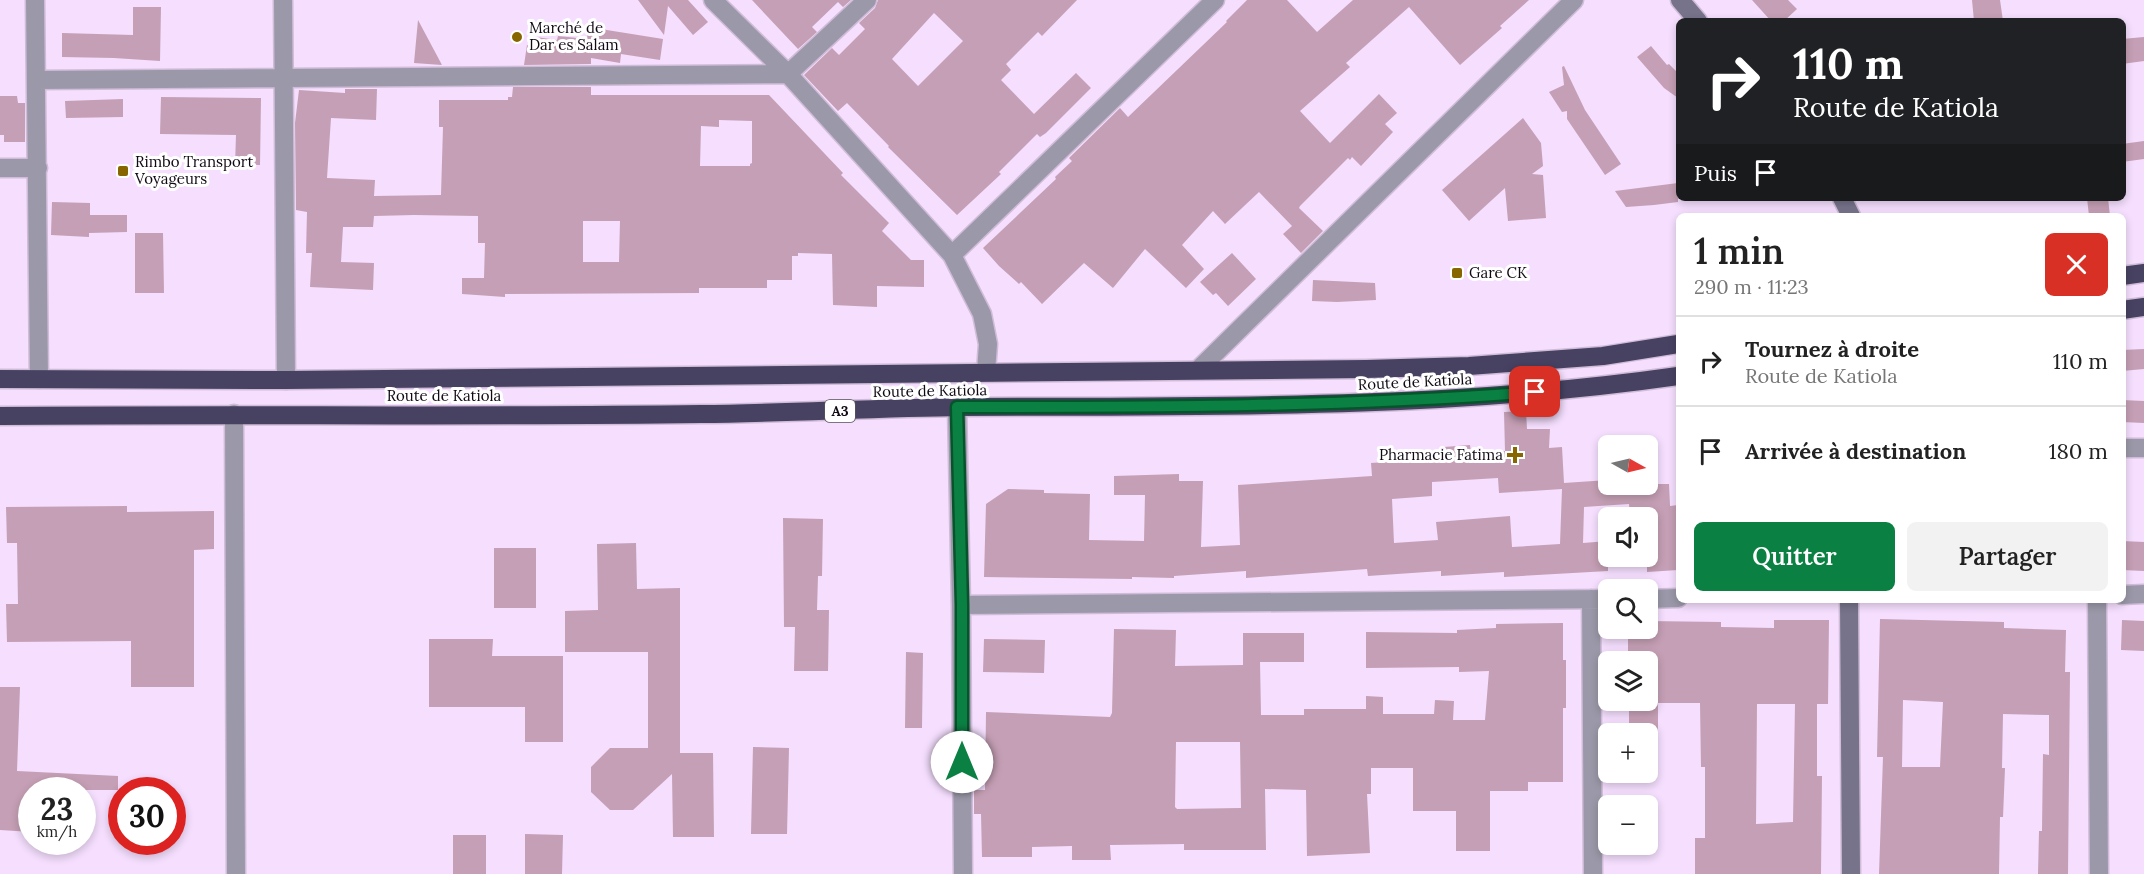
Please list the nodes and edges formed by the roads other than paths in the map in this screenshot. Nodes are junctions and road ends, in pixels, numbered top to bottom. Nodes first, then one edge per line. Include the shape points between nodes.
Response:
1 (35, 0) edge
2 (283, 0) edge
3 (713, 0) edge
4 (867, 0) edge
5 (1215, 0) edge
6 (1574, 0) edge
7 (1680, 0) edge
8 (1695, 18) edge
9 (788, 74) junction
10 (282, 79) junction
11 (37, 80) junction
12 (0, 168) edge
13 (38, 168) junction
14 (952, 255) junction
15 (2144, 273) edge
16 (2126, 275) edge
17 (2144, 307) edge
18 (2126, 309) edge
19 (1676, 344) edge
20 (1198, 370) junction
21 (986, 372) junction
22 (1676, 376) edge
23 (0, 379) edge
24 (39, 379) junction
25 (286, 380) junction
26 (957, 407) junction
27 (234, 414) junction
28 (0, 416) edge
29 (2126, 448) edge
30 (2144, 448) edge
31 (2144, 594) edge
32 (2126, 595) edge
33 (1676, 598) edge
34 (1598, 599) edge
35 (1658, 599) edge
36 (1849, 603) edge
37 (2097, 603) edge
38 (962, 605) junction
39 (1598, 639) edge
40 (237, 874) edge
41 (963, 874) edge
42 (1593, 874) edge
43 (1851, 874) edge
44 (2099, 874) edge

1 - 11 street
2 - 10 street
3 - 9 street
4 - 9 street
5 - 14 street
6 - 20 street
7 - 8 street
9 - 10 street
9 - 14 street
10 - 11 street
10 - 25 street
11 - 13 street
12 - 13 street
13 - 24 street
14 - 21 street via 982,314 988,344
15 - 16 highway
17 - 18 highway
19 - 20 highway, Route de Katiola via 1603,356 1469,366
20 - 21 highway, Route de Katiola
21 - 25 highway, Route de Katiola
22 - 26 highway, Route de Katiola / A3 via 1604,387 1381,402
23 - 24 highway, Route de Katiola
24 - 25 highway, Route de Katiola
26 - 27 highway, Route de Katiola / A3 via 701,414
26 - 38 street
27 - 28 highway, Route de Katiola / A3
27 - 40 street
29 - 30 street
31 - 32 street
33 - 35 street
34 - 38 street
36 - 43 street
37 - 44 street
38 - 41 street
39 - 42 street

